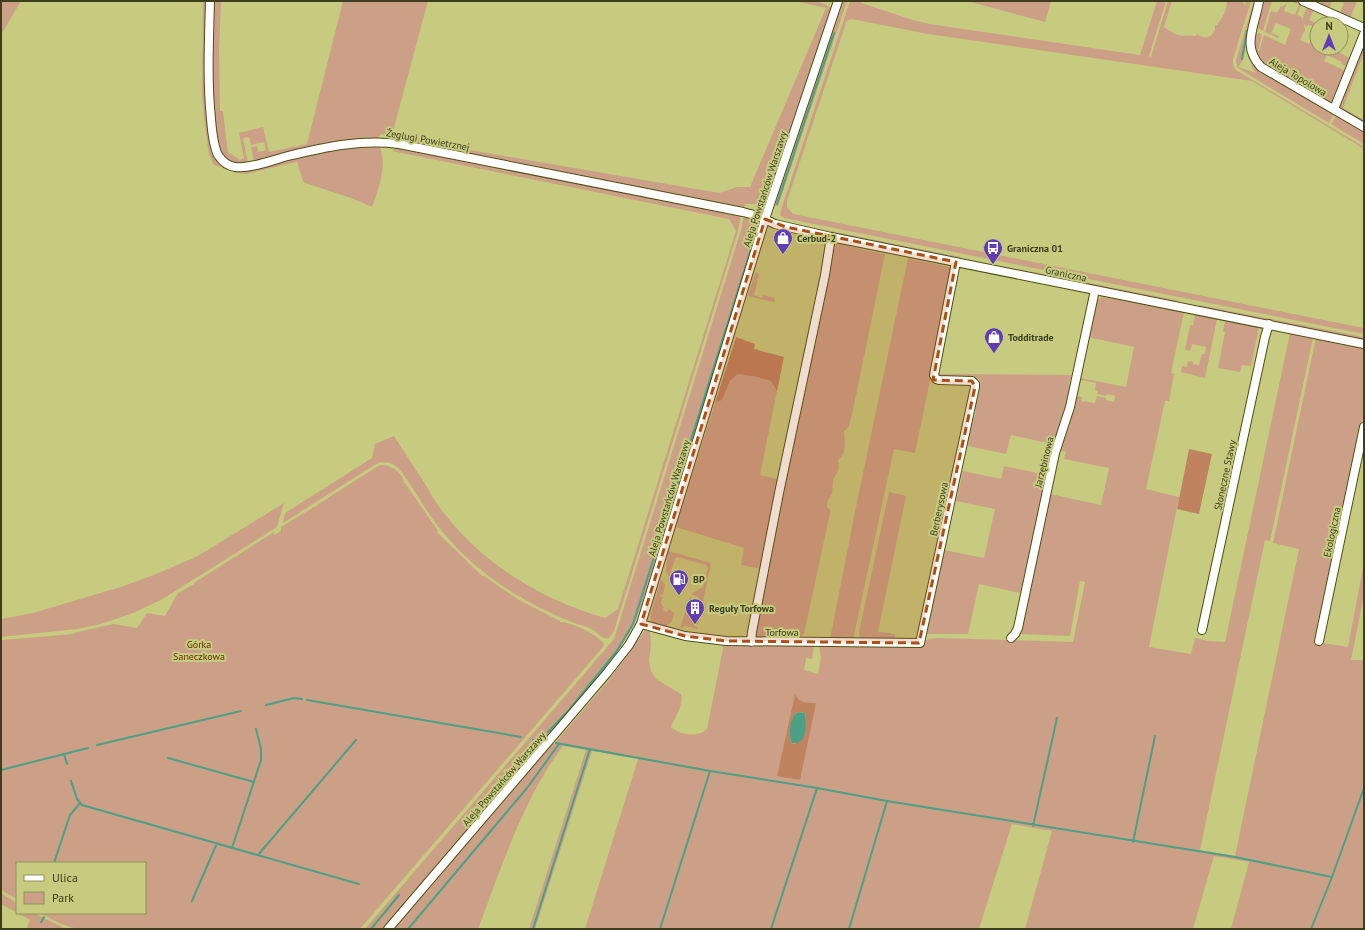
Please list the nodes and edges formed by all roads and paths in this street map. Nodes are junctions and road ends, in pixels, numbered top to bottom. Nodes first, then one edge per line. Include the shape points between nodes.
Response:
1 (210, 1) edge
2 (838, 1) edge
3 (1259, 1) edge
4 (1303, 1) edge
5 (1364, 28) edge
6 (1364, 34) edge
7 (1334, 109) junction
8 (1364, 127) edge
9 (765, 219) junction
10 (831, 237) junction
11 (956, 262) junction
12 (1095, 290) junction
13 (1269, 324) junction
14 (1364, 344) edge
15 (1364, 427) edge
16 (640, 624) junction
17 (1202, 630) dead end
18 (1011, 638) dead end
19 (922, 639) joint
20 (1320, 641) dead end
21 (751, 642) junction
22 (388, 929) edge

1 - 9 street, Żeglugi Powietrznej via 209,80 212,126 219,156 230,165 246,166 335,146 386,142 741,212
2 - 9 street, Aleja Powstańców Warszawy
3 - 7 street, Aleja Topolowa via 1250,44 1255,60 1262,67
4 - 5 street
6 - 7 street
7 - 8 street, Aleja Topolowa
9 - 10 street, Graniczna via 780,226
9 - 16 street, Aleja Powstańców Warszawy
10 - 11 street, Graniczna
10 - 21 street
11 - 12 street, Graniczna
11 - 19 street, Berberysowa via 934,374 936,379 972,381 975,384
12 - 13 street, Graniczna
12 - 18 street, Jarzębinowa via 1070,407 1055,453 1018,628
13 - 14 street, Graniczna
13 - 17 street, Słoneczne Stawy
15 - 20 street, Ekologiczna
16 - 21 street, Torfowa via 685,636
16 - 22 street, Aleja Powstańców Warszawy via 633,640 608,673
19 - 21 street, Torfowa via 919,643

